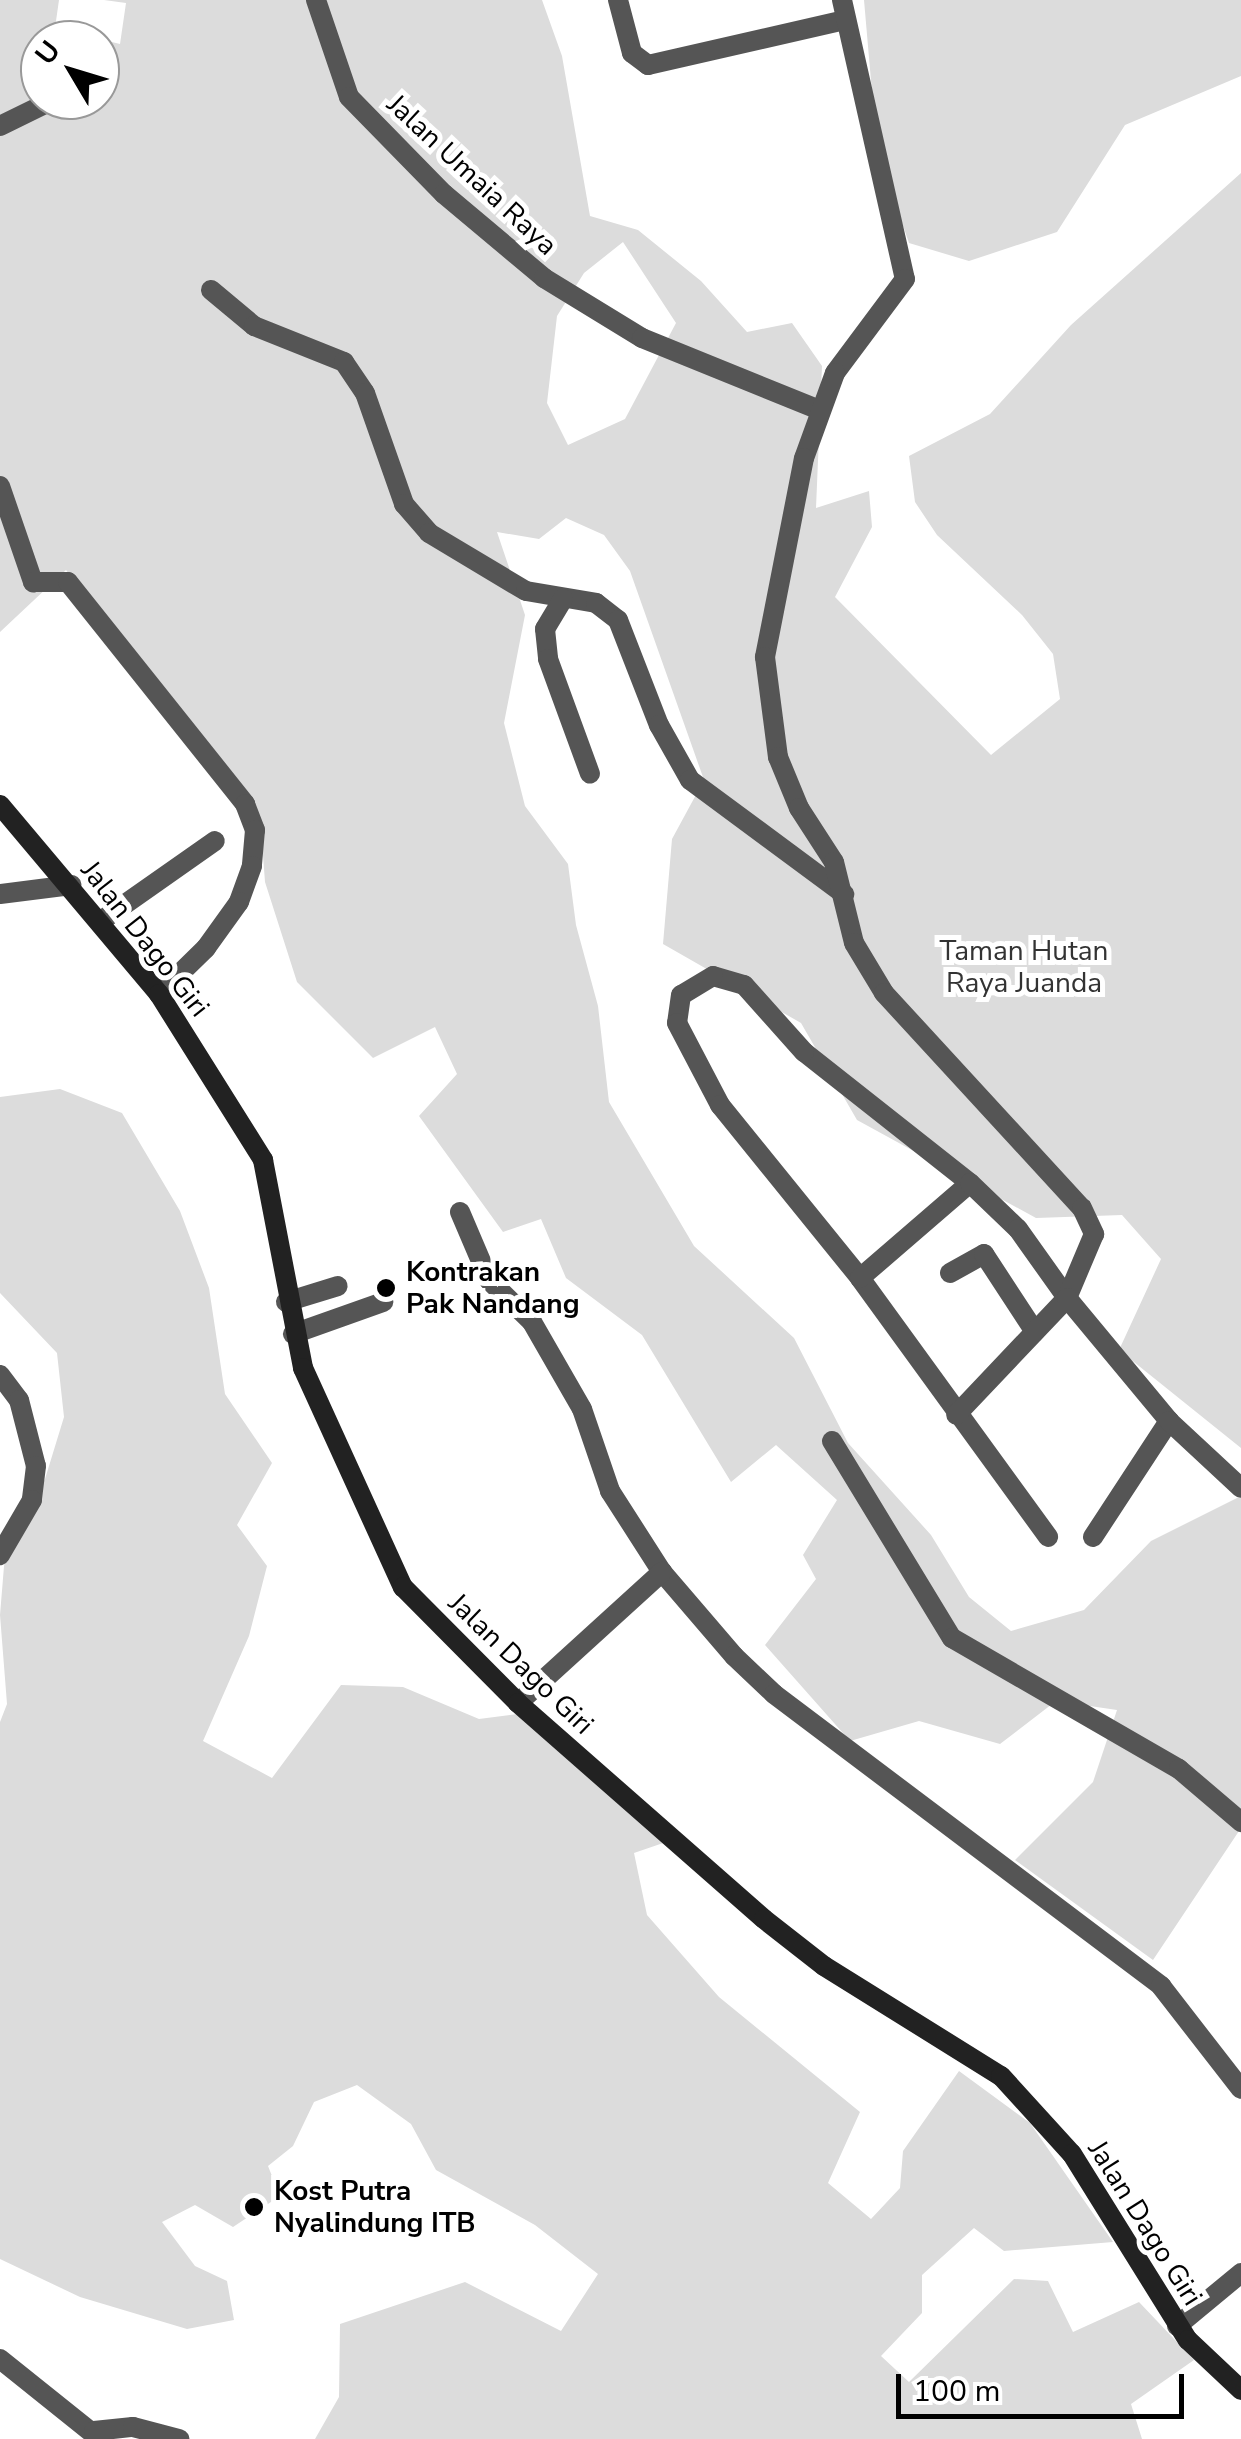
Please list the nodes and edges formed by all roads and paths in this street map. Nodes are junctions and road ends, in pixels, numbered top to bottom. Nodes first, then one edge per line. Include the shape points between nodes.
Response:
1 (316, 0) edge
2 (618, 0) edge
3 (843, 10) edge
4 (211, 290) dead end
5 (817, 409) junction
6 (0, 486) edge
7 (563, 599) junction
8 (590, 774) dead end
9 (0, 805) edge
10 (215, 841) dead end
11 (71, 886) junction
12 (0, 894) edge
13 (844, 894) junction
14 (101, 921) junction
15 (159, 994) junction
16 (970, 1183) junction
17 (460, 1212) dead end
18 (950, 1273) dead end
19 (860, 1278) junction
20 (338, 1286) dead end
21 (1067, 1298) junction
22 (286, 1302) junction
23 (383, 1302) dead end
24 (1036, 1332) junction
25 (293, 1334) junction
26 (0, 1374) edge
27 (956, 1415) junction
28 (1169, 1421) junction
29 (832, 1442) dead end
30 (1241, 1488) edge
31 (1048, 1537) dead end
32 (1094, 1537) dead end
33 (0, 1555) edge
34 (662, 1572) junction
35 (518, 1703) junction
36 (1241, 1822) edge
37 (1241, 2089) edge
38 (1241, 2272) edge
39 (1178, 2326) junction
40 (0, 2359) edge
41 (1241, 2390) edge
42 (97, 2435) edge
43 (180, 2439) edge

1 - 5 street, Jalan Umaia Raya via 349,98 444,194 544,278 642,338
2 - 3 street via 632,54 648,66
3 - 5 street via 904,280
4 - 7 street via 254,326 344,362 365,393 404,504 429,533 526,591
5 - 13 street via 771,610 767,692 778,757
6 - 15 street via 33,582 68,582 244,804 255,830 239,902 206,948
7 - 8 street via 544,630 548,659
7 - 13 street via 596,602 618,620 659,725 690,780
9 - 11 main road, Jalan Dago Giri
10 - 14 street
11 - 12 street
11 - 14 main road, Jalan Dago Giri
13 - 21 street via 854,943 884,993 1082,1208 1094,1234
14 - 15 main road, Jalan Dago Giri
15 - 22 main road, Jalan Dago Giri via 263,1160
16 - 19 street
16 - 19 street via 804,1052 744,985 713,976 690,987 676,1007 676,1023 720,1104
16 - 21 street via 1018,1229
17 - 34 street via 489,1280 532,1322 582,1409 598,1470
18 - 24 street via 984,1254
19 - 27 street
20 - 22 street
21 - 24 street
21 - 28 street
22 - 25 main road, Jalan Dago Giri
23 - 25 street
24 - 27 street
25 - 35 main road, Jalan Dago Giri via 326,1430 403,1588
26 - 33 street via 19,1400 36,1466 32,1500
27 - 31 street
28 - 30 street
28 - 32 street
29 - 36 street via 952,1638 1179,1769
34 - 35 street
34 - 37 street via 774,1694 1161,1986
35 - 39 main road, Jalan Dago Giri via 824,1966 1001,2076 1072,2154
38 - 39 street
39 - 41 main road, Jalan Dago Giri
40 - 42 street
42 - 43 street via 133,2427

